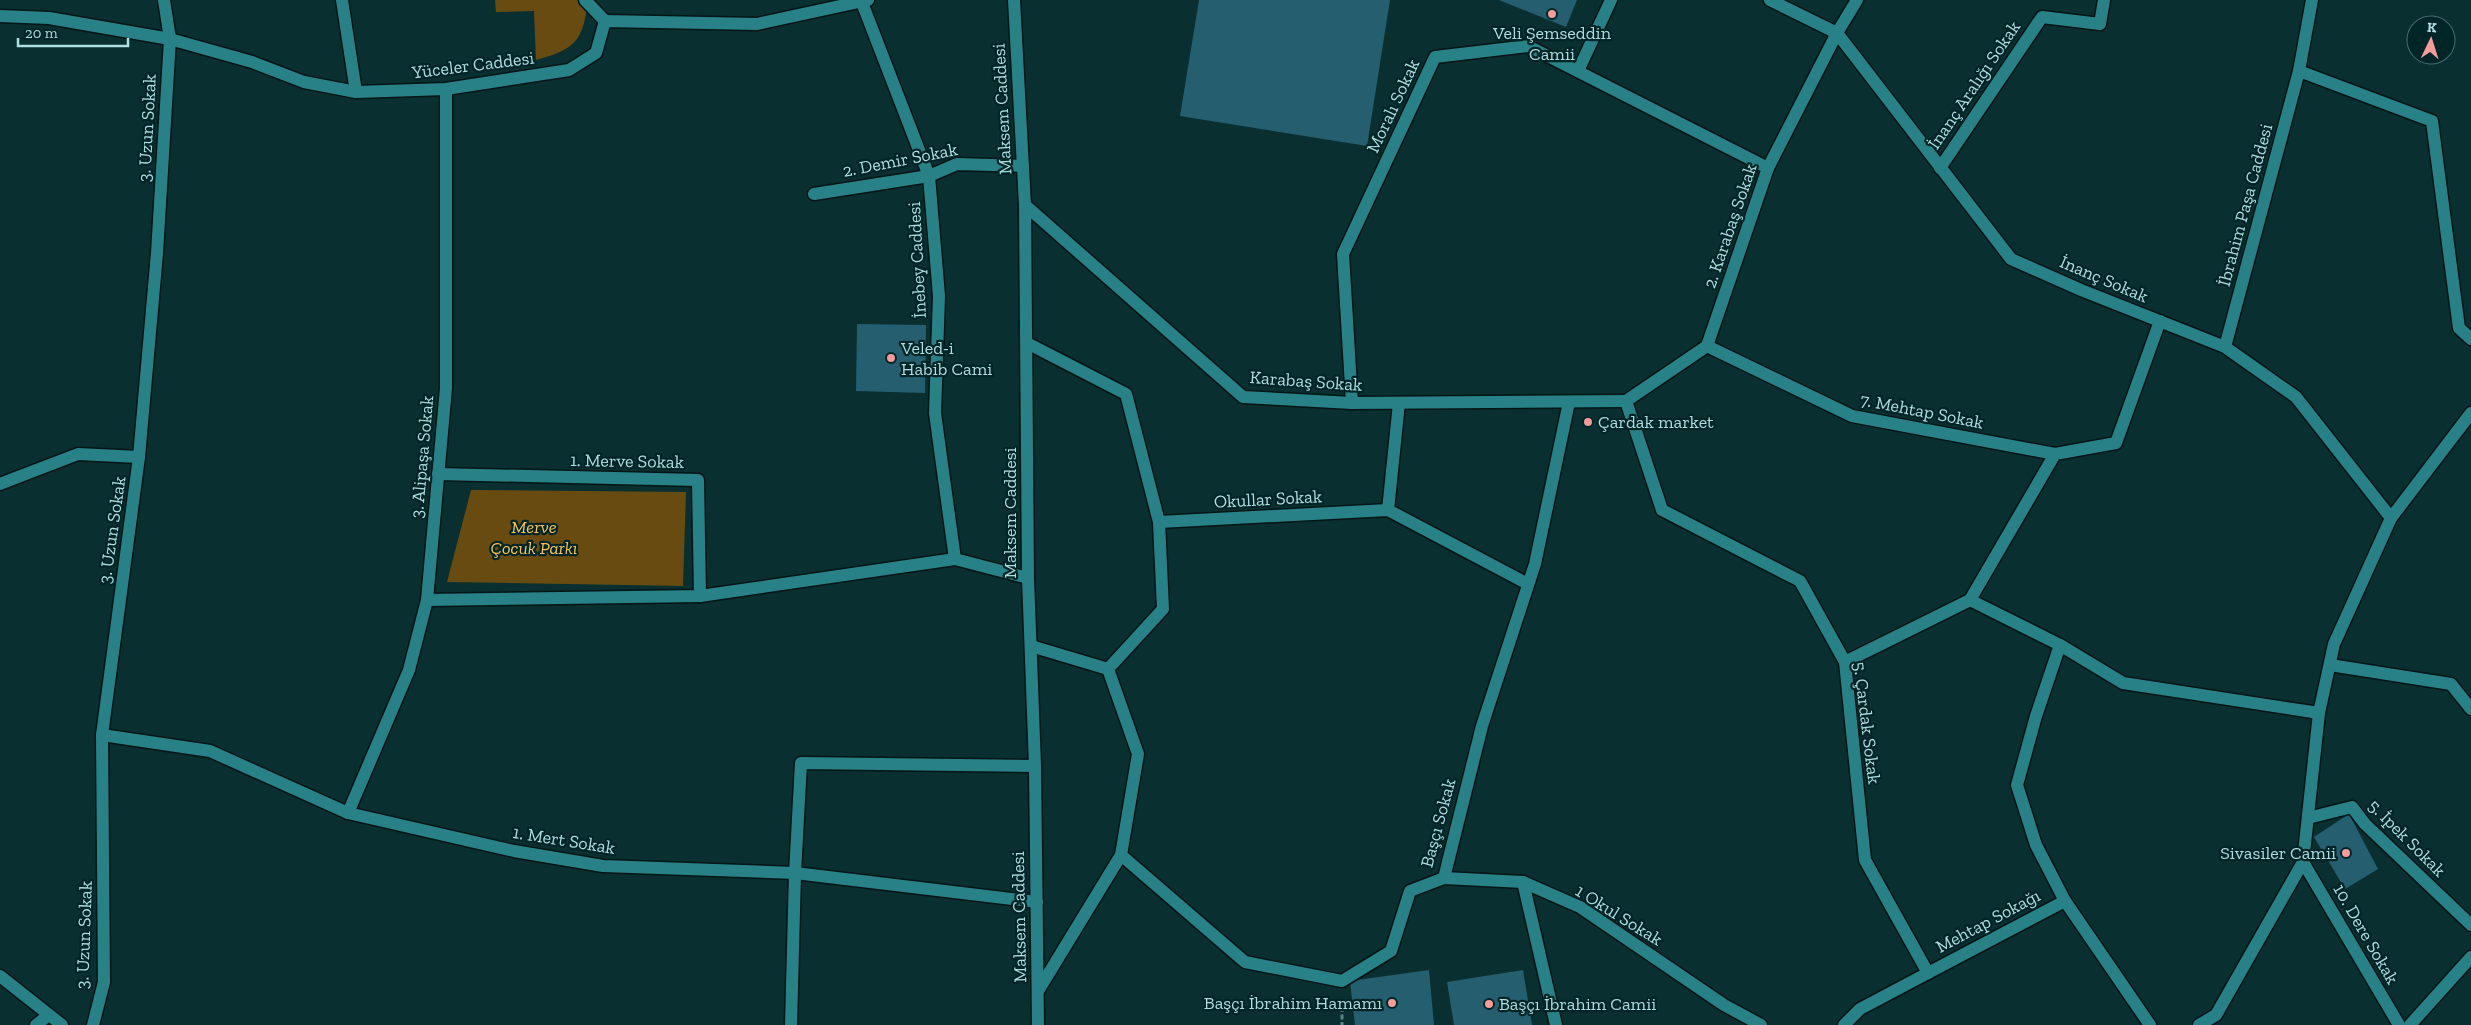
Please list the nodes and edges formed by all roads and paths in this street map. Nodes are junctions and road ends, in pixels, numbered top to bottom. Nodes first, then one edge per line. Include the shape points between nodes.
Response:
1 (164, 0) edge
2 (342, 0) edge
3 (585, 0) edge
4 (1014, 0) edge
5 (1611, 0) edge
6 (1770, 0) edge
7 (1857, 0) edge
8 (2104, 0) edge
9 (2312, 0) edge
10 (863, 1) edge
11 (0, 16) edge
12 (605, 21) junction
13 (1836, 33) junction
14 (170, 39) junction
15 (2299, 71) junction
16 (1578, 72) junction
17 (446, 89) junction
18 (356, 92) junction
19 (1023, 166) junction
20 (1768, 168) junction
21 (1940, 168) junction
22 (929, 176) junction
23 (814, 194) dead end
24 (1025, 205) junction
25 (2160, 322) junction
26 (2471, 339) edge
27 (1027, 343) junction
28 (1706, 346) junction
29 (2226, 347) junction
30 (1626, 401) junction
31 (1399, 402) junction
32 (1569, 402) junction
33 (1352, 403) junction
34 (2471, 413) edge
35 (2055, 454) junction
36 (139, 457) junction
37 (438, 474) junction
38 (0, 484) edge
39 (1388, 510) junction
40 (2391, 518) junction
41 (1159, 522) junction
42 (956, 559) junction
43 (1028, 578) junction
44 (1528, 584) junction
45 (700, 596) junction
46 (427, 600) junction
47 (1970, 600) junction
48 (2060, 645) junction
49 (1031, 646) junction
50 (1844, 662) junction
51 (2330, 665) junction
52 (1108, 669) junction
53 (2471, 710) edge
54 (2319, 713) junction
55 (102, 735) junction
56 (1035, 766) junction
57 (348, 814) junction
58 (2308, 818) junction
59 (1121, 855) junction
60 (2303, 862) junction
61 (794, 873) junction
62 (1444, 878) junction
63 (1523, 882) junction
64 (2065, 901) junction
65 (1037, 902) junction
66 (2471, 925) edge
67 (2471, 956) edge
68 (1928, 973) junction
69 (0, 976) edge
70 (1038, 991) junction
71 (49, 1015) junction
72 (36, 1025) edge
73 (62, 1025) edge
74 (93, 1025) edge
75 (791, 1025) edge
76 (1038, 1025) edge
77 (1556, 1025) edge
78 (1761, 1025) edge
79 (1844, 1025) edge
80 (2150, 1025) edge
81 (2199, 1025) edge
82 (2398, 1025) edge
83 (2410, 1025) edge

1 - 14 street, 3. Uzun Sokak
2 - 18 street
3 - 12 street
4 - 19 street, Maksem Caddesi
5 - 16 street
6 - 13 street
7 - 13 street, 2. Karabaş Sokak
8 - 21 street, İnanç Aralığı Sokak via 2100,24 2042,17
9 - 15 street, İbrahim Paşa Caddesi
10 - 12 street via 757,24
10 - 22 street, İnebey Caddesi
11 - 14 street, Yüceler Caddesi via 49,18
12 - 17 street, Yüceler Caddesi via 596,53 569,70
13 - 20 street, 2. Karabaş Sokak
13 - 21 street, İnanç Sokak
14 - 18 street, Yüceler Caddesi via 252,62 304,82
14 - 36 street, 3. Uzun Sokak via 157,253
15 - 26 street via 2432,122 2460,328
15 - 29 street, İbrahim Paşa Caddesi
16 - 20 street, Moralı Sokak
16 - 33 street, Moralı Sokak via 1528,46 1435,57 1343,254
17 - 18 street, Yüceler Caddesi
17 - 37 street, 3. Alipaşa Sokak via 446,388
19 - 22 street, 2. Demir Sokak via 957,164
19 - 24 street, Maksem Caddesi
20 - 28 street, 2. Karabaş Sokak
21 - 25 street, İnanç Sokak via 2011,259
22 - 23 street, 2. Demir Sokak
22 - 42 street, İnebey Caddesi via 939,296 935,413
24 - 27 street, Maksem Caddesi
24 - 33 street, Karabaş Sokak via 1243,397
25 - 29 street, İnanç Sokak
25 - 35 street, 7. Mehtap Sokak via 2116,444
27 - 41 street via 1126,394
27 - 43 street, Maksem Caddesi
28 - 30 street
28 - 35 street, 7. Mehtap Sokak via 1852,416
29 - 40 street, İnanç Sokak via 2296,398
30 - 32 street, Karabaş Sokak
30 - 50 street, 5. Çardak Sokak via 1662,510 1800,581
31 - 32 street, Karabaş Sokak
31 - 33 street, Karabaş Sokak
31 - 39 street
32 - 44 street, Başçı Sokak
34 - 40 street
35 - 47 street
36 - 38 street via 78,454
36 - 55 street, 3. Uzun Sokak
37 - 45 street, 1. Merve Sokak via 698,480
37 - 46 street, 3. Alipaşa Sokak
39 - 41 street, Okullar Sokak
39 - 44 street
40 - 51 street via 2334,644
41 - 52 street via 1163,609
42 - 43 street
42 - 45 street
43 - 49 street, Maksem Caddesi
44 - 62 street, Başçı Sokak via 1482,726
45 - 46 street
46 - 57 street, 3. Alipaşa Sokak via 409,670
47 - 48 street
47 - 50 street
48 - 54 street via 2123,683
48 - 64 street via 2017,785 2036,846
49 - 52 street
49 - 56 street, Maksem Caddesi
50 - 68 street, 5. Çardak Sokak via 1865,860
51 - 53 street via 2451,684
51 - 54 street
52 - 59 street via 1138,754
54 - 58 street
55 - 57 street, 1. Mert Sokak via 210,751
55 - 74 street, 3. Uzun Sokak via 104,982
56 - 61 street via 801,763
56 - 65 street, Maksem Caddesi
57 - 61 street, 1. Mert Sokak via 514,851 603,866
58 - 60 street
58 - 66 street, 5. İpek Sokak via 2352,807 2365,824
59 - 62 street, Başçı Sokak via 1245,962 1342,981 1391,951 1410,891
59 - 70 street
60 - 81 street via 2216,1016
60 - 82 street, 10. Dere Sokak
61 - 65 street, 1. Mert Sokak
61 - 75 street
62 - 63 street, 1 Okul Sokak
63 - 77 street
63 - 78 street, 1 Okul Sokak via 1580,907 1724,1005
64 - 68 street, Mehtap Sokağı
64 - 80 street
65 - 70 street, Maksem Caddesi
67 - 83 street
68 - 79 street via 1860,1009
69 - 71 street
70 - 76 street, Maksem Caddesi
71 - 72 street
71 - 73 street

